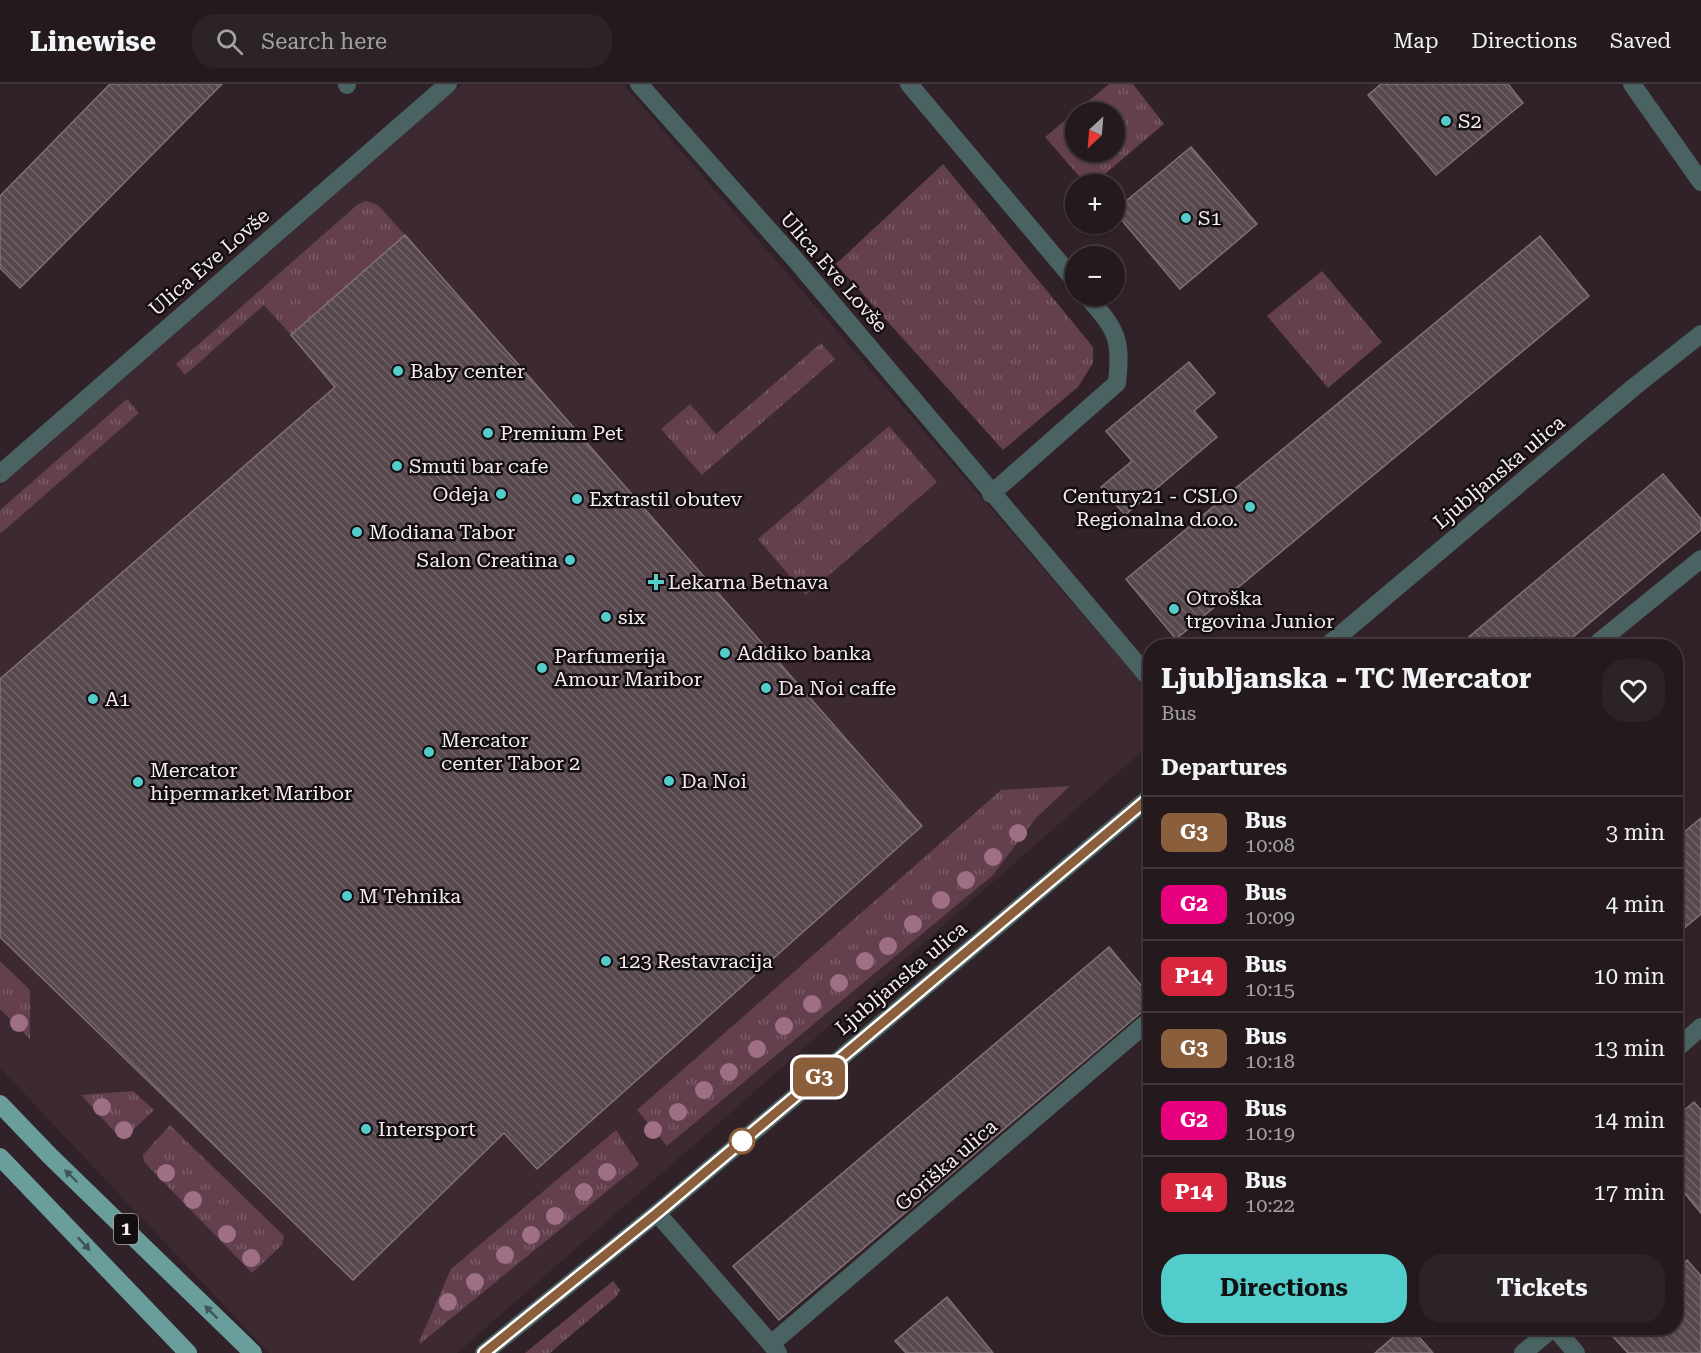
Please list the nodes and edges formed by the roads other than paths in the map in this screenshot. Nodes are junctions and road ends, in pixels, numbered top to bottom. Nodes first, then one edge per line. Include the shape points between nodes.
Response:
1 (448, 84) edge
2 (639, 84) edge
3 (909, 84) edge
4 (1632, 84) edge
5 (1701, 182) edge
6 (1065, 269) edge
7 (1096, 306) edge
8 (1701, 334) edge
9 (0, 474) edge
10 (991, 494) junction
11 (1701, 559) edge
12 (1336, 639) edge
13 (1603, 639) edge
14 (1143, 671) edge
15 (1143, 803) edge
16 (1143, 1026) edge
17 (1701, 1027) edge
18 (1683, 1043) edge
19 (0, 1104) edge
20 (0, 1157) edge
21 (657, 1213) junction
22 (1545, 1335) edge
23 (1560, 1335) edge
24 (775, 1348) edge
25 (188, 1353) edge
26 (253, 1353) edge
27 (484, 1353) edge
28 (1523, 1353) edge
29 (1576, 1353) edge

1 - 9 street, Ulica Eve Lovše
2 - 10 street, Ulica Eve Lovše via 800,265
3 - 6 street
4 - 5 street
7 - 10 street via 1118,338 1117,383
8 - 12 street, Ljubljanska ulica
10 - 14 street, Ulica Eve Lovše
11 - 13 street
15 - 21 street, Ljubljanska ulica
16 - 24 street, Goriška ulica
17 - 18 street
26 -> 19 main road, 1
20 -> 25 main road, 1
21 - 24 street, Goriška ulica
21 - 27 street, Ljubljanska ulica
22 - 28 street
23 - 29 street

